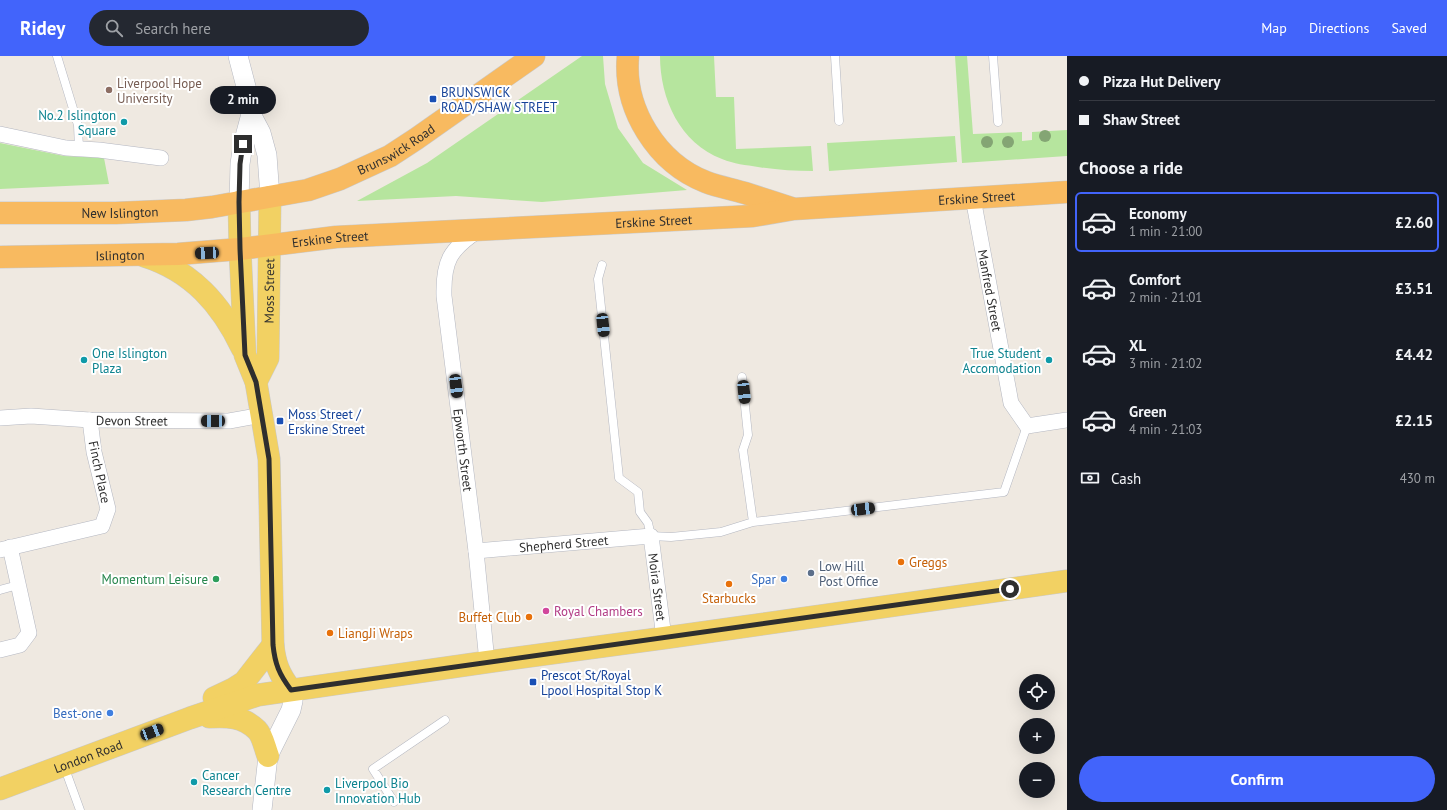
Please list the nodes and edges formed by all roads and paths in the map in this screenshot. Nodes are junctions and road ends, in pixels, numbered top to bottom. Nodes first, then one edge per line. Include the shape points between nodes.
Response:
1 (57, 56) edge
2 (238, 56) edge
3 (534, 56) edge
4 (628, 56) edge
5 (835, 56) edge
6 (993, 56) edge
7 (251, 114) junction
8 (839, 121) dead end
9 (998, 122) dead end
10 (0, 134) edge
11 (79, 149) junction
12 (161, 158) dead end
13 (1067, 192) edge
14 (270, 197) junction
15 (973, 198) junction
16 (239, 202) junction
17 (794, 209) junction
18 (0, 213) edge
19 (480, 229) junction
20 (269, 245) junction
21 (240, 249) junction
22 (144, 256) junction
23 (0, 257) edge
24 (602, 265) dead end
25 (245, 355) junction
26 (742, 377) dead end
27 (256, 382) junction
28 (263, 415) junction
29 (0, 418) edge
30 (90, 420) junction
31 (1067, 420) edge
32 (1027, 426) junction
33 (753, 522) junction
34 (651, 536) junction
35 (5, 549) edge
36 (476, 551) junction
37 (1067, 581) edge
38 (18, 585) junction
39 (0, 590) edge
40 (664, 638) junction
41 (273, 645) junction
42 (0, 650) edge
43 (487, 662) junction
44 (291, 690) junction
45 (190, 718) junction
46 (445, 720) dead end
47 (268, 756) junction
48 (64, 766) junction
49 (0, 789) edge
50 (394, 802) dead end
51 (80, 810) edge
52 (262, 810) edge

1 - 11 lane via 78,125
2 - 7 street
3 - 14 highway, Brunswick Road via 416,139 369,166 308,190
4 - 17 highway via 630,93 634,107 648,135 667,157 690,175 706,183
5 - 8 lane
6 - 9 lane
7 - 14 street via 266,150
7 - 16 street via 240,164
10 - 11 street
11 - 12 street
13 - 15 highway, Erskine Street
14 - 16 highway, Brunswick Road
14 - 20 main road, Moss Street
15 - 17 highway, Erskine Street
15 - 32 street, Manfred Street via 1011,403
16 - 18 highway, New Islington via 186,210
16 - 21 main road, Moss Street
17 - 19 highway, Erskine Street via 753,216
19 - 20 highway, Erskine Street via 336,237
19 - 36 street, Epworth Street via 464,239 453,252 447,263 444,280
20 - 21 highway, Erskine Street
20 - 27 main road, Moss Street via 268,358
21 - 22 highway, Islington
21 - 25 main road, Moss Street
22 - 23 highway, Islington
22 - 25 main road via 174,268 210,297 228,322
24 - 34 lane via 598,279 619,478 638,492 640,512 648,523
25 - 27 main road, Moss Street
26 - 33 lane via 748,435 743,450
27 - 28 main road, Moss Street
28 - 30 street, Devon Street via 229,421
28 - 41 main road, Moss Street via 269,459
29 - 30 street, Devon Street via 32,416
30 - 35 street, Finch Place via 94,452 108,509 102,526
31 - 32 street
32 - 33 lane via 1004,492
33 - 34 lane via 721,532 671,537
34 - 36 street, Shepherd Street
34 - 40 street, Moira Street
35 - 38 street
36 - 43 street, Epworth Street
37 - 40 main road, London Road
38 - 39 lane
38 - 42 street via 29,633 20,645
40 - 43 main road, London Road
41 - 44 main road, Moss Street via 278,670
41 - 45 main road via 244,682 214,698
43 - 44 main road, London Road
44 - 45 main road, London Road via 258,695
44 - 47 street via 292,710
45 - 47 main road via 226,716 242,719 258,731
45 - 48 main road, London Road
46 - 50 lane via 373,769
47 - 52 street
48 - 49 main road, London Road
48 - 51 lane

